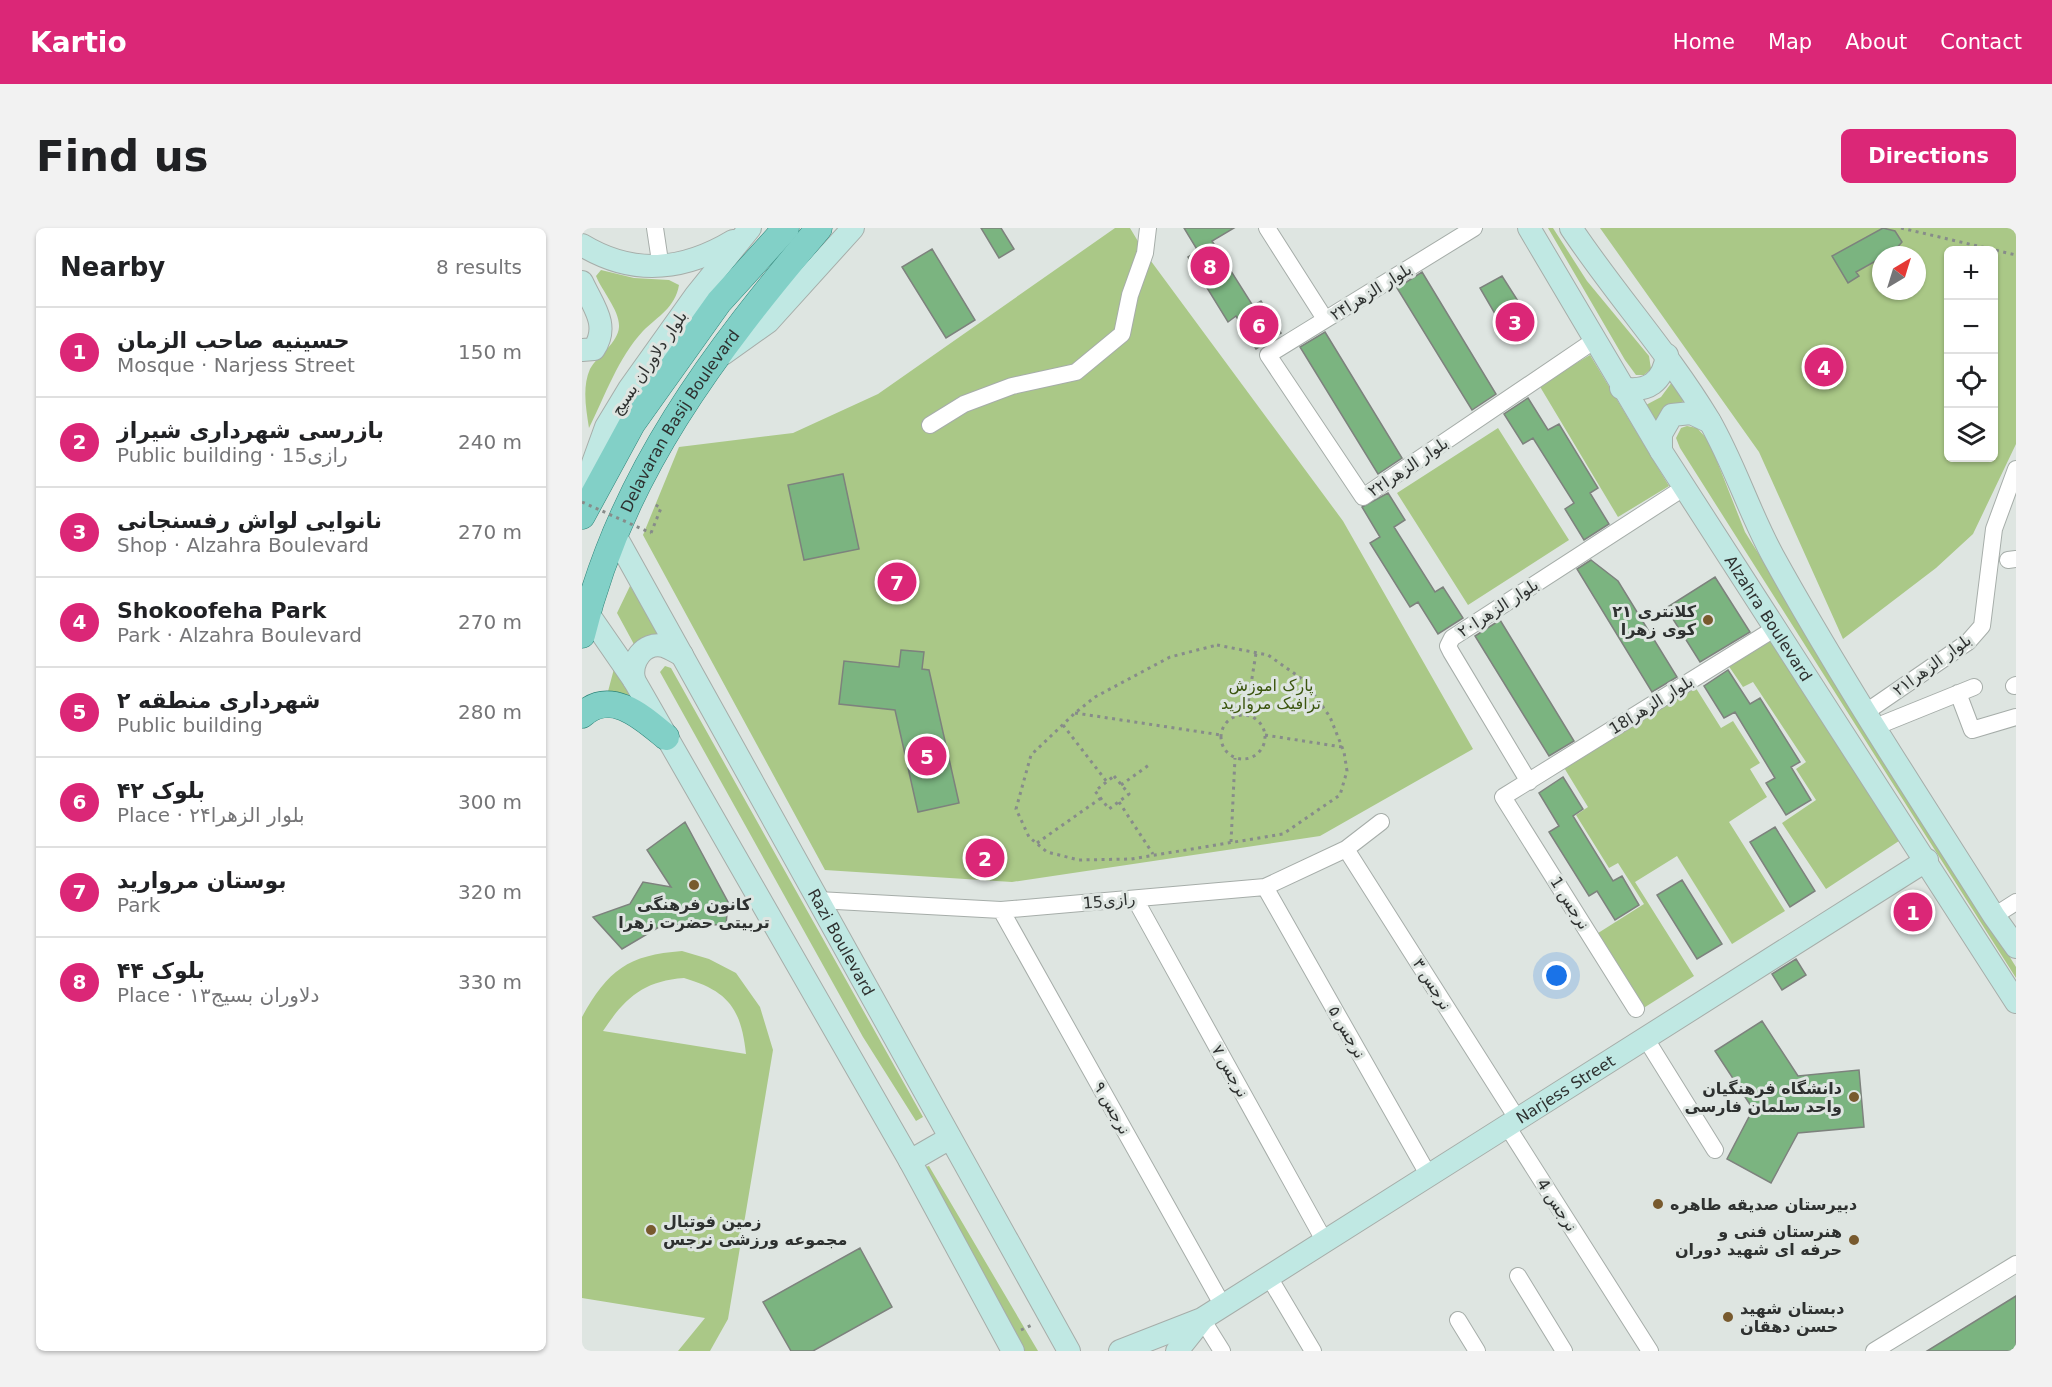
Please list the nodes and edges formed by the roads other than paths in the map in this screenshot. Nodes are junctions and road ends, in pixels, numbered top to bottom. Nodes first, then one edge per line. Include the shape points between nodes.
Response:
1 (654, 228) edge
2 (786, 228) edge
3 (819, 228) edge
4 (853, 228) edge
5 (1148, 228) edge
6 (1268, 228) edge
7 (1474, 228) edge
8 (1529, 228) edge
9 (1571, 228) edge
10 (747, 231) edge
11 (582, 244) edge
12 (661, 268) junction
13 (582, 282) edge
14 (1325, 320) junction
15 (1595, 340) junction
16 (582, 350) edge
17 (1268, 355) joint
18 (1667, 355) junction
19 (712, 362) junction
20 (1621, 388) junction
21 (1710, 422) junction
22 (930, 425) dead end
23 (1661, 451) junction
24 (2016, 469) edge
25 (1685, 487) junction
26 (582, 515) edge
27 (614, 533) junction
28 (585, 624) edge
29 (1774, 629) junction
30 (682, 655) junction
31 (634, 680) junction
32 (1974, 687) dead end
33 (1958, 693) junction
34 (582, 715) edge
35 (2016, 717) edge
36 (1870, 719) junction
37 (666, 737) junction
38 (1528, 782) junction
39 (1503, 797) joint
40 (1381, 822) dead end
41 (1346, 849) junction
42 (1927, 860) junction
43 (1265, 887) junction
44 (1135, 899) junction
45 (818, 900) junction
46 (2016, 902) edge
47 (1001, 910) junction
48 (1994, 916) junction
49 (2016, 946) edge
50 (2016, 1002) edge
51 (1636, 1010) dead end
52 (1646, 1039) junction
53 (1512, 1123) junction
54 (950, 1138) junction
55 (1715, 1150) dead end
56 (910, 1161) junction
57 (1429, 1176) junction
58 (1325, 1242) junction
59 (2016, 1264) edge
60 (1518, 1276) dead end
61 (1269, 1277) junction
62 (1223, 1306) junction
63 (1202, 1319) junction
64 (1458, 1320) dead end
65 (1010, 1344) edge
66 (1069, 1351) edge
67 (1120, 1351) edge
68 (1177, 1351) edge
69 (1222, 1351) edge
70 (1313, 1351) edge
71 (1477, 1351) edge
72 (1564, 1351) edge
73 (1650, 1351) edge
74 (1874, 1351) edge

1 - 12 street
2 - 26 main road, Delavaran Basij Boulevard via 719,302 639,414
3 - 19 main road, Delavaran Basij Boulevard
4 - 19 main road via 768,322
5 - 22 street via 1145,253 1122,334 1076,372 1012,386 973,400
6 - 14 street
7 - 14 street, بلوار الزهرا۲۴
8 - 15 main road, Alzahra Boulevard
9 - 18 main road, Alzahra Boulevard
10 - 12 main road via 702,258
10 - 26 main road, بلوار دلاوران بسیج via 629,389 606,428 593,463
11 - 12 main road via 598,255 627,265
13 - 16 main road via 602,327 602,338 594,349
14 - 17 street, بلوار الزهرا۲۴
15 - 17 street, بلوار الزهرا۲۲ via 1363,497
15 - 20 main road, Alzahra Boulevard
18 - 20 main road via 1663,372 1653,384 1641,389
18 - 21 main road, Alzahra Boulevard
19 - 27 main road, Delavaran Basij Boulevard via 651,456
20 - 23 main road, Alzahra Boulevard
21 - 23 main road via 1691,413 1672,415 1662,434
21 - 36 main road, Alzahra Boulevard via 1773,554
23 - 25 main road, Alzahra Boulevard
24 - 36 street, بلوار الزهرا۲۱ via 1994,529 1982,626 1968,642
25 - 29 main road, Alzahra Boulevard
25 - 38 street, بلوار الزهرا۲۰ via 1452,638 1448,646 1451,652
27 - 28 main road, Delavaran Basij Boulevard
27 - 30 main road, Razi Boulevard
28 - 31 main road
29 - 38 street, 18بلوار الزهرا
29 - 42 main road, Alzahra Boulevard
30 - 31 main road via 664,646 642,651 635,662
30 - 45 main road, Razi Boulevard
31 - 37 main road
32 - 33 street
33 - 35 street via 1972,730
33 - 36 street
34 - 37 main road via 589,708 612,704 632,709
36 - 48 main road, Alzahra Boulevard
37 - 56 main road
38 - 39 street, 18بلوار الزهرا
39 - 51 street, 1 نرجس
40 - 41 street, 15رازی
41 - 43 street, 15رازی
41 - 53 street, نرجس ۳
42 - 50 main road, Alzahra Boulevard
42 - 52 main road, Narjess Street
43 - 44 street, 15رازی
43 - 57 street, نرجس ۵
44 - 47 street, 15رازی
44 - 58 street, نرجس ۷
45 - 47 street, 15رازی
45 - 54 main road, Razi Boulevard
46 - 48 street
47 - 62 street, نرجس ۹
48 - 49 main road, Alzahra Boulevard
52 - 53 main road, Narjess Street
52 - 55 street
53 - 57 main road, Narjess Street
53 - 73 street, 4 نرجس
54 - 56 main road
54 - 66 main road, Razi Boulevard
56 - 65 main road
57 - 58 main road, Narjess Street
58 - 61 main road, Narjess Street
59 - 74 street
60 - 72 street
61 - 62 main road, Narjess Street
61 - 70 street
62 - 63 main road, Narjess Street
63 - 67 main road
63 - 68 main road
63 - 69 street
64 - 71 street

